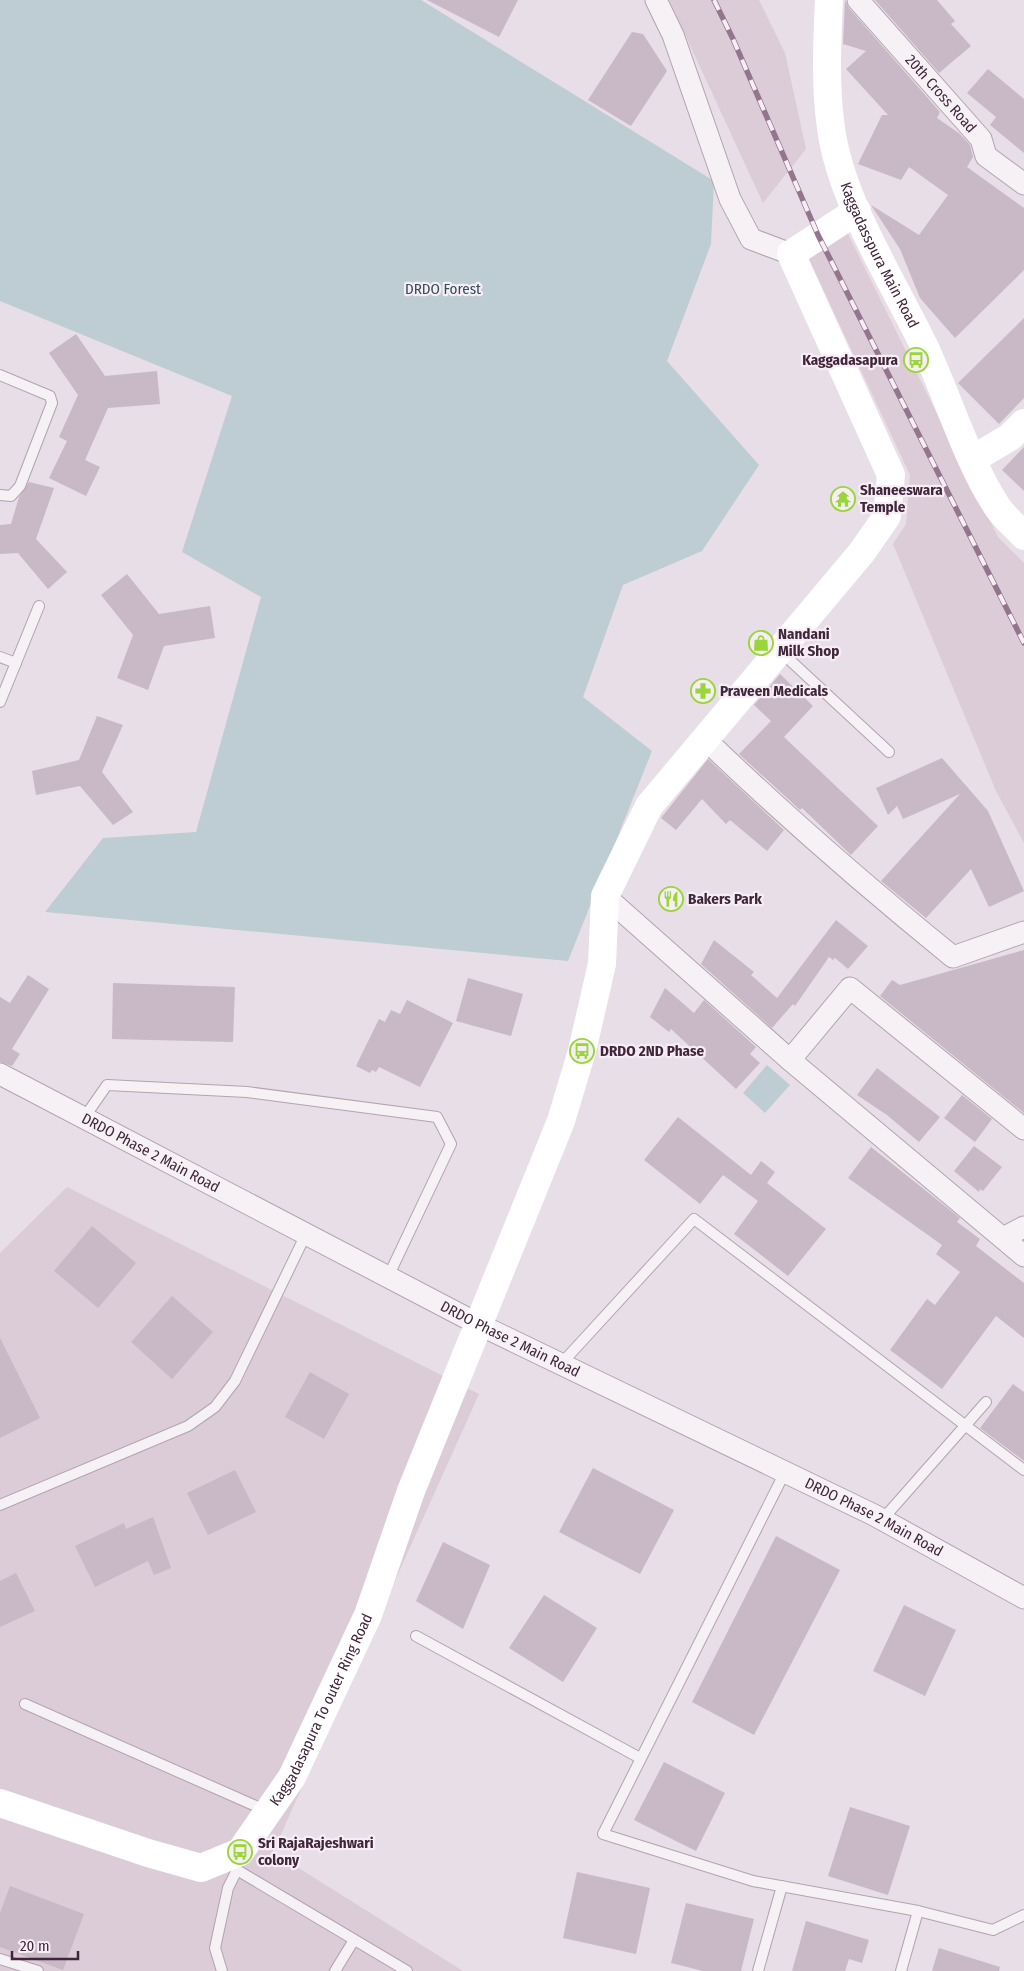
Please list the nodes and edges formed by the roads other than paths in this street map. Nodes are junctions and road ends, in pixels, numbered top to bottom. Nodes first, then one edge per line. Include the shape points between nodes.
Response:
1 (639, 0) edge
2 (829, 0) edge
3 (858, 0) edge
4 (659, 6) edge
5 (1024, 184) edge
6 (858, 212) junction
7 (790, 254) junction
8 (0, 374) edge
9 (1024, 423) edge
10 (973, 459) junction
11 (0, 495) edge
12 (1024, 536) edge
13 (39, 606) dead end
14 (780, 650) junction
15 (0, 657) edge
16 (16, 663) junction
17 (0, 702) edge
18 (705, 739) junction
19 (889, 752) dead end
20 (605, 896) junction
21 (1024, 932) edge
22 (790, 1060) junction
23 (0, 1074) edge
24 (84, 1118) junction
25 (1024, 1129) edge
26 (1024, 1227) edge
27 (306, 1234) junction
28 (1003, 1238) junction
29 (1024, 1256) edge
30 (388, 1277) junction
31 (478, 1324) junction
32 (561, 1364) junction
33 (986, 1402) dead end
34 (965, 1425) junction
35 (1024, 1470) edge
36 (785, 1472) junction
37 (0, 1505) edge
38 (882, 1520) junction
39 (1024, 1598) edge
40 (416, 1636) dead end
41 (25, 1704) dead end
42 (640, 1758) junction
43 (0, 1803) edge
44 (268, 1812) junction
45 (235, 1862) junction
46 (782, 1886) junction
47 (918, 1911) junction
48 (1024, 1915) edge
49 (354, 1940) junction
50 (0, 1959) edge
51 (38, 1971) edge
52 (222, 1971) edge
53 (335, 1971) edge
54 (408, 1971) edge
55 (758, 1971) edge
56 (901, 1971) edge

1 - 4 street
2 - 6 street, Kaggadasspura Main Road via 826,48 831,129 843,177
3 - 5 street, 20th Cross Road via 981,139 986,156
4 - 7 street via 673,35 730,199 751,239
6 - 7 street
6 - 10 street, Kaggadasspura Main Road via 926,350
7 - 14 street via 891,475 887,516 862,552
8 - 11 lane via 50,396 52,403 20,486 11,496
9 - 10 street via 1010,437
10 - 12 street, Kaggadasspura Main Road via 998,509
13 - 16 lane
14 - 18 street
14 - 19 lane
15 - 16 lane
16 - 17 lane
18 - 20 street via 649,806
18 - 21 street via 893,908 953,957
20 - 22 street
20 - 31 street, Kaggadasapura To outer Ring Road via 602,964 582,1051 561,1121
22 - 25 street via 850,988
22 - 28 street
23 - 24 street, DRDO Phase 2 Main Road
24 - 27 street, DRDO Phase 2 Main Road
24 - 30 lane via 107,1085 247,1092 438,1117 451,1144
26 - 28 street
27 - 30 street, DRDO Phase 2 Main Road
27 - 37 lane via 235,1381 214,1407 188,1426
28 - 29 street
30 - 31 street, DRDO Phase 2 Main Road
31 - 32 street, DRDO Phase 2 Main Road
31 - 44 street, Kaggadasapura To outer Ring Road via 411,1492 368,1615 292,1777
32 - 34 lane via 694,1219
32 - 36 street, DRDO Phase 2 Main Road
33 - 34 lane
34 - 35 lane
34 - 38 lane
36 - 38 street, DRDO Phase 2 Main Road
36 - 42 lane
38 - 39 street, DRDO Phase 2 Main Road
40 - 42 lane
41 - 44 lane
42 - 46 lane via 603,1834 753,1881
43 - 45 street, Kaggadasapura To outer Ring Road via 201,1868
44 - 45 street, Kaggadasapura To outer Ring Road
45 - 49 lane
45 - 52 lane via 215,1948
46 - 47 lane
46 - 55 lane
47 - 48 lane via 993,1930
47 - 56 lane
49 - 53 lane
49 - 54 lane
50 - 51 lane

